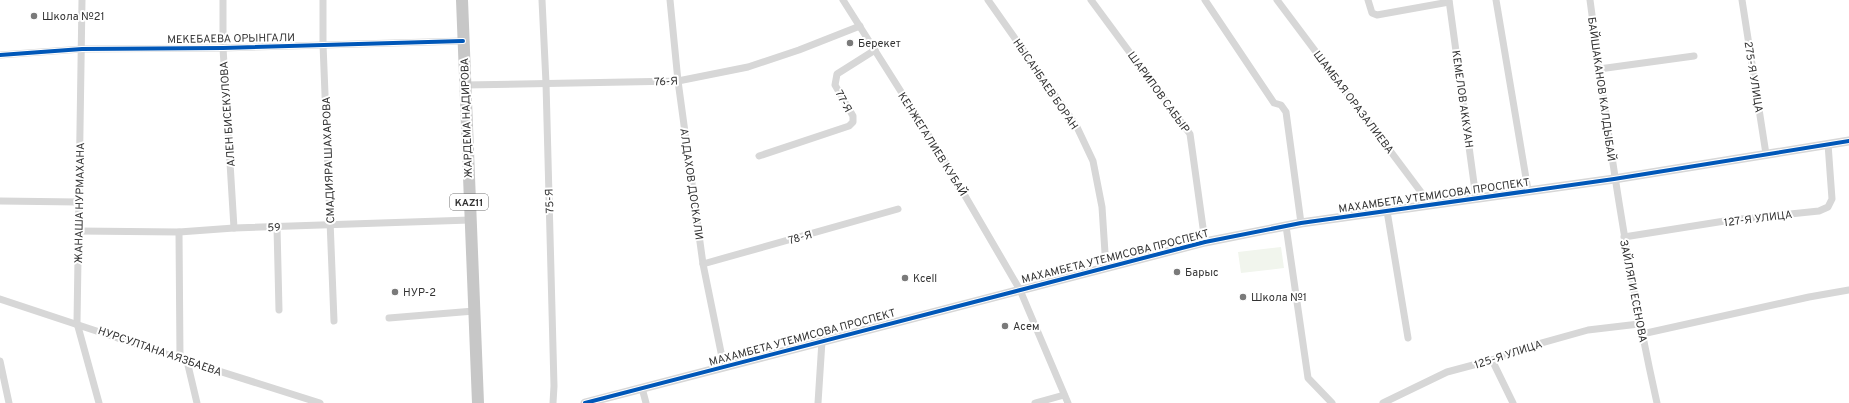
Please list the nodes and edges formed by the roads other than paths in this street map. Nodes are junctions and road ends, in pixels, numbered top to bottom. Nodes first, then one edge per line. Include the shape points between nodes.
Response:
1 (82, 0) edge
2 (223, 0) edge
3 (323, 0) edge
4 (462, 0) edge
5 (542, 0) edge
6 (670, 0) edge
7 (844, 0) edge
8 (988, 0) edge
9 (1091, 0) edge
10 (1205, 0) edge
11 (1277, 0) edge
12 (1368, 0) edge
13 (1496, 0) edge
14 (1590, 0) edge
15 (1742, 0) edge
16 (1449, 1) edge
17 (860, 26) junction
18 (463, 41) junction
19 (323, 44) junction
20 (223, 48) junction
21 (82, 49) junction
22 (875, 50) junction
23 (0, 55) edge
24 (1694, 56) dead end
25 (1599, 69) junction
26 (678, 81) junction
27 (546, 83) junction
28 (465, 85) junction
29 (1849, 141) edge
30 (1828, 144) junction
31 (1766, 154) junction
32 (759, 156) dead end
33 (1614, 179) junction
34 (1528, 190) junction
35 (1476, 198) junction
36 (0, 201) edge
37 (78, 202) junction
38 (1430, 204) junction
39 (898, 209) dead end
40 (1387, 211) junction
41 (470, 220) junction
42 (1301, 223) junction
43 (331, 225) junction
44 (1286, 226) junction
45 (276, 227) junction
46 (234, 228) junction
47 (78, 231) junction
48 (179, 232) junction
49 (1624, 237) junction
50 (1205, 242) junction
51 (703, 264) junction
52 (1106, 268) junction
53 (1020, 290) junction
54 (1849, 290) edge
55 (0, 299) edge
56 (279, 310) dead end
57 (474, 311) junction
58 (388, 318) dead end
59 (334, 321) dead end
60 (77, 323) junction
61 (1640, 324) junction
62 (1642, 334) junction
63 (1408, 338) dead end
64 (822, 341) junction
65 (183, 360) junction
66 (1492, 360) junction
67 (1, 366) edge
68 (724, 367) junction
69 (642, 388) junction
70 (1064, 395) junction
71 (10, 403) edge
72 (99, 403) edge
73 (197, 403) edge
74 (320, 403) edge
75 (478, 403) edge
76 (552, 403) edge
77 (585, 403) edge
78 (646, 403) edge
79 (818, 403) edge
80 (1035, 403) edge
81 (1068, 403) edge
82 (1332, 403) edge
83 (1383, 403) edge
84 (1513, 403) edge
85 (1657, 403) edge

1 - 21 street, ЖАНАША НУРМАХАНА
2 - 20 street, АЛЕН БИСЕКУЛОВА
3 - 19 street, СМАДИЯРА ШАХАРОВА
4 - 18 highway, ЖАРДЕМА НАДИРОВА / KAZ11
5 - 27 street, 75-Я
6 - 26 street, АЛДАХОВ ДОСКАЛИ
7 - 17 street, КЕНЖЕГАЛИЕВ КУБАЙ
8 - 52 street, НЫСАНБАЕВ БОРАН via 1076,125 1093,161 1102,207
9 - 50 street, ШАРИПОВ САБЫР via 1190,134
10 - 42 street via 1274,103 1281,105 1286,112
11 - 38 street, ШАМБАЯ ОРАЗАЛИЕВА
12 - 16 street via 1372,13 1376,15
13 - 34 street
14 - 25 street, БАЙШАКАНОВ КАЛДЫБАЙ
15 - 31 street, 275-Я УЛИЦА
16 - 35 street, КЕМЕЛОВ АККУАН
17 - 22 street, КЕНЖЕГАЛИЕВ КУБАЙ
17 - 26 street, 76-Я via 799,50 748,66
18 - 19 street, МЕКЕБАЕВА ОРЫНГАЛИ
18 - 28 highway, ЖАРДЕМА НАДИРОВА / KAZ11
19 - 20 street, МЕКЕБАЕВА ОРЫНГАЛИ
19 - 43 street, СМАДИЯРА ШАХАРОВА
20 - 21 street, МЕКЕБАЕВА ОРЫНГАЛИ
20 - 46 street, АЛЕН БИСЕКУЛОВА
21 - 23 street, МЕКЕБАЕВА ОРЫНГАЛИ
21 - 37 street, ЖАНАША НУРМАХАНА
22 - 32 street, 77-Я via 837,74 835,79 852,116 853,122 849,126
22 - 53 street, КЕНЖЕГАЛИЕВ КУБАЙ via 943,158
24 - 25 street
25 - 33 street, БАЙШАКАНОВ КАЛДЫБАЙ
26 - 27 street, 76-Я
26 - 51 street, АЛДАХОВ ДОСКАЛИ
27 - 28 street, 76-Я
27 - 76 street, 75-Я via 554,386
28 - 41 highway, ЖАРДЕМА НАДИРОВА / KAZ11
29 - 30 street, МАХАМБЕТА УТЕМИСОВА ПРОСПЕКТ
30 - 31 street, МАХАМБЕТА УТЕМИСОВА ПРОСПЕКТ
30 - 49 street, 127-Я УЛИЦА via 1832,200 1828,207 1819,211 1731,220
31 - 33 street, МАХАМБЕТА УТЕМИСОВА ПРОСПЕКТ
33 - 34 street, МАХАМБЕТА УТЕМИСОВА ПРОСПЕКТ
33 - 49 street, ЗАЙЛЯГИ ЕСЕНОВА
34 - 35 street, МАХАМБЕТА УТЕМИСОВА ПРОСПЕКТ
35 - 38 street, МАХАМБЕТА УТЕМИСОВА ПРОСПЕКТ
36 - 37 street
37 - 47 street, ЖАНАША НУРМАХАНА
38 - 40 street, МАХАМБЕТА УТЕМИСОВА ПРОСПЕКТ
39 - 51 street, 78-Я
40 - 42 street, МАХАМБЕТА УТЕМИСОВА ПРОСПЕКТ
40 - 63 street
41 - 43 street, 59
41 - 57 highway, ЖАРДЕМА НАДИРОВА / KAZ11
42 - 44 street, МАХАМБЕТА УТЕМИСОВА ПРОСПЕКТ
43 - 45 street, 59
43 - 59 street, СМАДИЯРА ШАХАРОВА
44 - 50 street, МАХАМБЕТА УТЕМИСОВА ПРОСПЕКТ
44 - 82 street via 1308,378
45 - 46 street, 59
45 - 56 street
46 - 48 street, 59
47 - 48 street, 59
47 - 60 street, ЖАНАША НУРМАХАНА
48 - 65 street
49 - 61 street, ЗАЙЛЯГИ ЕСЕНОВА
50 - 52 street, МАХАМБЕТА УТЕМИСОВА ПРОСПЕКТ
51 - 68 street, АЛДАХОВ ДОСКАЛИ
52 - 53 street, МАХАМБЕТА УТЕМИСОВА ПРОСПЕКТ
53 - 64 street, МАХАМБЕТА УТЕМИСОВА ПРОСПЕКТ
53 - 70 street, КЕНЖЕГАЛИЕВ КУБАЙ
54 - 62 street
55 - 60 street, НУРСУЛТАНА АЯЗБАЕВА
57 - 58 street
57 - 75 highway, ЖАРДЕМА НАДИРОВА / KAZ11
60 - 65 street, НУРСУЛТАНА АЯЗБАЕВА
60 - 72 street, ЖАНАША НУРМАХАНА
61 - 62 street, ЗАЙЛЯГИ ЕСЕНОВА
61 - 66 street, 125-Я УЛИЦА via 1588,330
62 - 85 street, ЗАЙЛЯГИ ЕСЕНОВА
64 - 68 street, МАХАМБЕТА УТЕМИСОВА ПРОСПЕКТ
64 - 79 street
65 - 73 street
65 - 74 street, НУРСУЛТАНА АЯЗБАЕВА
66 - 83 street, 125-Я УЛИЦА via 1447,372
66 - 84 street
67 - 71 street
68 - 69 street, МАХАМБЕТА УТЕМИСОВА ПРОСПЕКТ
69 - 77 street, МАХАМБЕТА УТЕМИСОВА ПРОСПЕКТ
69 - 78 street
70 - 80 street
70 - 81 street, КЕНЖЕГАЛИЕВ КУБАЙ

